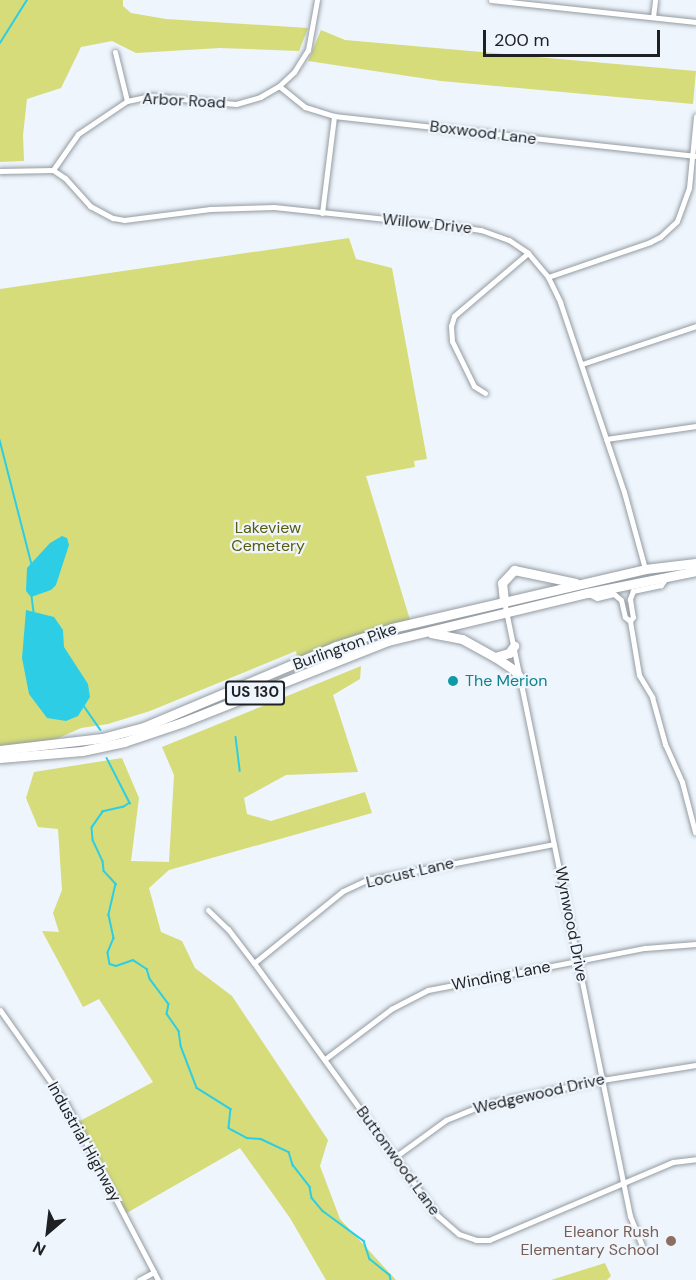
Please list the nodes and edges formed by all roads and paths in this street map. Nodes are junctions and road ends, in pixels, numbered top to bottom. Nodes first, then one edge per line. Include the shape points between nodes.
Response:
1 (317, 0) edge
2 (491, 0) edge
3 (655, 0) edge
4 (653, 17) junction
5 (696, 22) edge
6 (115, 52) dead end
7 (279, 86) junction
8 (127, 101) junction
9 (334, 116) junction
10 (696, 116) edge
11 (694, 156) edge
12 (53, 170) junction
13 (0, 171) edge
14 (322, 213) junction
15 (528, 253) junction
16 (548, 276) junction
17 (696, 326) edge
18 (582, 364) junction
19 (484, 393) dead end
20 (696, 426) edge
21 (606, 439) junction
22 (696, 563) edge
23 (645, 569) junction
24 (696, 571) edge
25 (667, 576) junction
26 (578, 584) junction
27 (587, 593) junction
28 (504, 601) junction
29 (507, 612) junction
30 (630, 621) junction
31 (426, 632) junction
32 (514, 646) junction
33 (495, 657) junction
34 (521, 679) junction
35 (0, 750) edge
36 (0, 758) edge
37 (695, 832) edge
38 (554, 844) junction
39 (208, 910) dead end
40 (696, 944) edge
41 (578, 960) junction
42 (254, 963) junction
43 (0, 1010) edge
44 (325, 1059) junction
45 (696, 1065) edge
46 (602, 1080) junction
47 (395, 1157) junction
48 (696, 1159) edge
49 (623, 1183) junction
50 (642, 1246) dead end
51 (154, 1272) junction
52 (139, 1280) edge
53 (158, 1280) edge

1 - 7 street, Arbor Road via 308,51
2 - 4 street
3 - 4 street
4 - 5 street
6 - 8 street
7 - 8 street, Arbor Road via 236,104 150,96
7 - 9 street, Boxwood Lane via 305,107
8 - 12 street, Arbor Road via 78,134
9 - 11 street, Boxwood Lane
9 - 14 street
10 - 11 street
11 - 16 street via 686,203 677,221 660,237
12 - 13 street
12 - 14 street, Willow Drive via 66,178 90,206 124,220 210,209 274,207
14 - 15 street, Willow Drive via 481,230 509,240
15 - 16 street, Willow Drive
15 - 19 street via 457,312 451,326 452,341 469,378
16 - 18 street, Willow Drive
17 - 18 street
18 - 21 street, Willow Drive
20 - 21 street
21 - 23 street, Willow Drive
22 - 23 highway, Burlington Pike / US 130
23 - 26 highway, Burlington Pike / US 130
24 - 25 highway, Burlington Pike / US 130
25 - 27 highway, Burlington Pike / US 130
25 - 30 street via 661,585 633,591
26 - 28 highway, Burlington Pike / US 130
26 - 28 highway via 514,570 502,583
27 - 29 highway, Burlington Pike / US 130
27 - 30 street via 597,598 614,594 621,600 624,618
28 - 29 street, Wynwood Drive
28 - 35 highway, Burlington Pike / US 130 via 355,639 144,727 102,738
29 - 31 highway, Burlington Pike / US 130
29 - 32 street, Wynwood Drive
30 - 37 street via 639,675 652,697
31 - 33 highway via 462,639
31 - 36 highway, Burlington Pike / US 130 via 360,651 144,736 82,751
32 - 33 highway via 508,653
32 - 34 street, Wynwood Drive
33 - 34 highway
34 - 38 street, Wynwood Drive
38 - 41 street, Wynwood Drive
38 - 42 street, Locust Lane via 367,880 343,891
39 - 42 street, Buttonwood Lane
40 - 41 street, Winding Lane
41 - 44 street, Winding Lane via 428,990 391,1009
41 - 46 street, Wynwood Drive
42 - 44 street, Buttonwood Lane
43 - 51 street, Industrial Highway via 65,1102
44 - 47 street, Buttonwood Lane
45 - 46 street, Wedgewood Drive
46 - 47 street, Wedgewood Drive via 464,1111 446,1119
46 - 49 street, Wynwood Drive
47 - 49 street, Buttonwood Lane via 448,1227 476,1240 501,1236
48 - 49 street, Buttonwood Lane via 673,1162
49 - 50 street, Wynwood Drive
51 - 52 street
51 - 53 street, Industrial Highway

